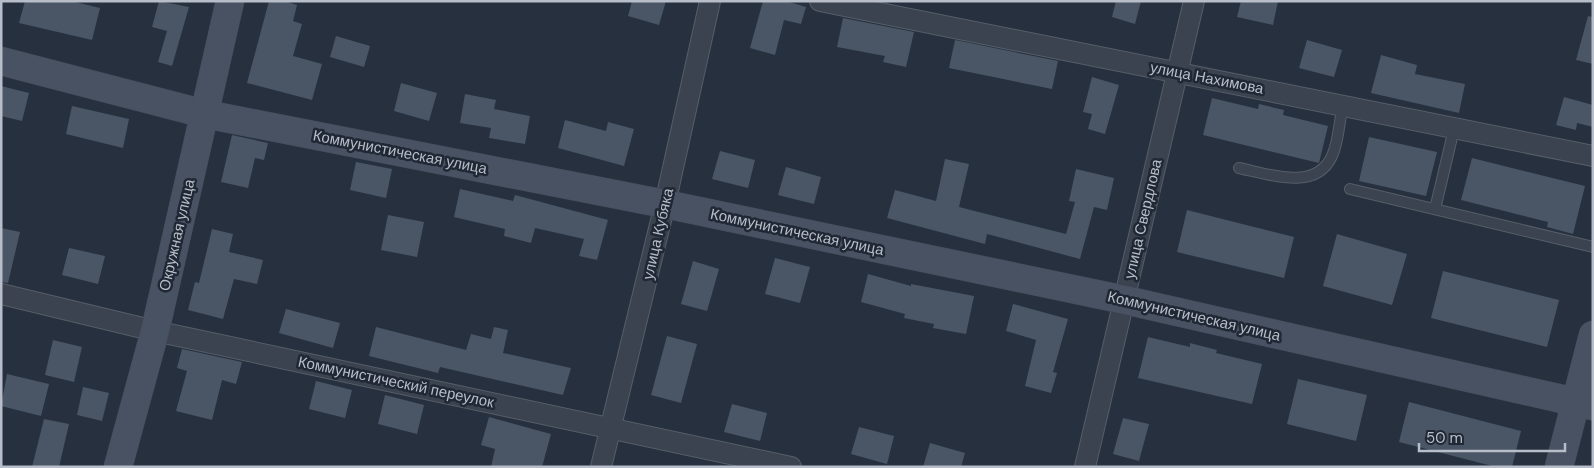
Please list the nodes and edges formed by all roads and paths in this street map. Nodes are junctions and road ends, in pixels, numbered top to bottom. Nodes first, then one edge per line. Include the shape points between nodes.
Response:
1 (230, 1) edge
2 (710, 1) edge
3 (820, 1) edge
4 (1194, 1) edge
5 (1, 62) edge
6 (1176, 72) junction
7 (1342, 106) junction
8 (206, 114) junction
9 (1454, 129) junction
10 (1593, 156) edge
11 (1239, 168) dead end
12 (1350, 189) dead end
13 (665, 204) junction
14 (1435, 209) junction
15 (1593, 246) edge
16 (1, 294) edge
17 (1125, 300) junction
18 (155, 330) junction
19 (1593, 335) edge
20 (1584, 404) edge
21 (611, 429) junction
22 (118, 467) edge
23 (602, 467) edge
24 (791, 467) edge
25 (1085, 467) edge
26 (1559, 467) edge

1 - 8 street, Окружная улица
2 - 13 street, улица Кубяка
3 - 6 street, улица Нахимова
4 - 6 street, улица Свердлова
5 - 8 street, Коммунистическая улица
6 - 7 street, улица Нахимова
6 - 17 street, улица Свердлова
7 - 9 street, улица Нахимова
7 - 11 lane via 1332,156 1322,168 1302,178 1286,178
8 - 13 street, Коммунистическая улица
8 - 18 street, Окружная улица
9 - 10 street, улица Нахимова
9 - 14 lane
12 - 14 lane
13 - 17 street, Коммунистическая улица
13 - 21 street, улица Кубяка
14 - 15 lane
16 - 18 street, Коммунистический переулок
17 - 20 street, Коммунистическая улица
17 - 25 street, улица Свердлова
18 - 21 street, Коммунистический переулок
18 - 22 street, Окружная улица
19 - 20 street
20 - 26 street
21 - 23 street, улица Кубяка
21 - 24 street, Коммунистический переулок

